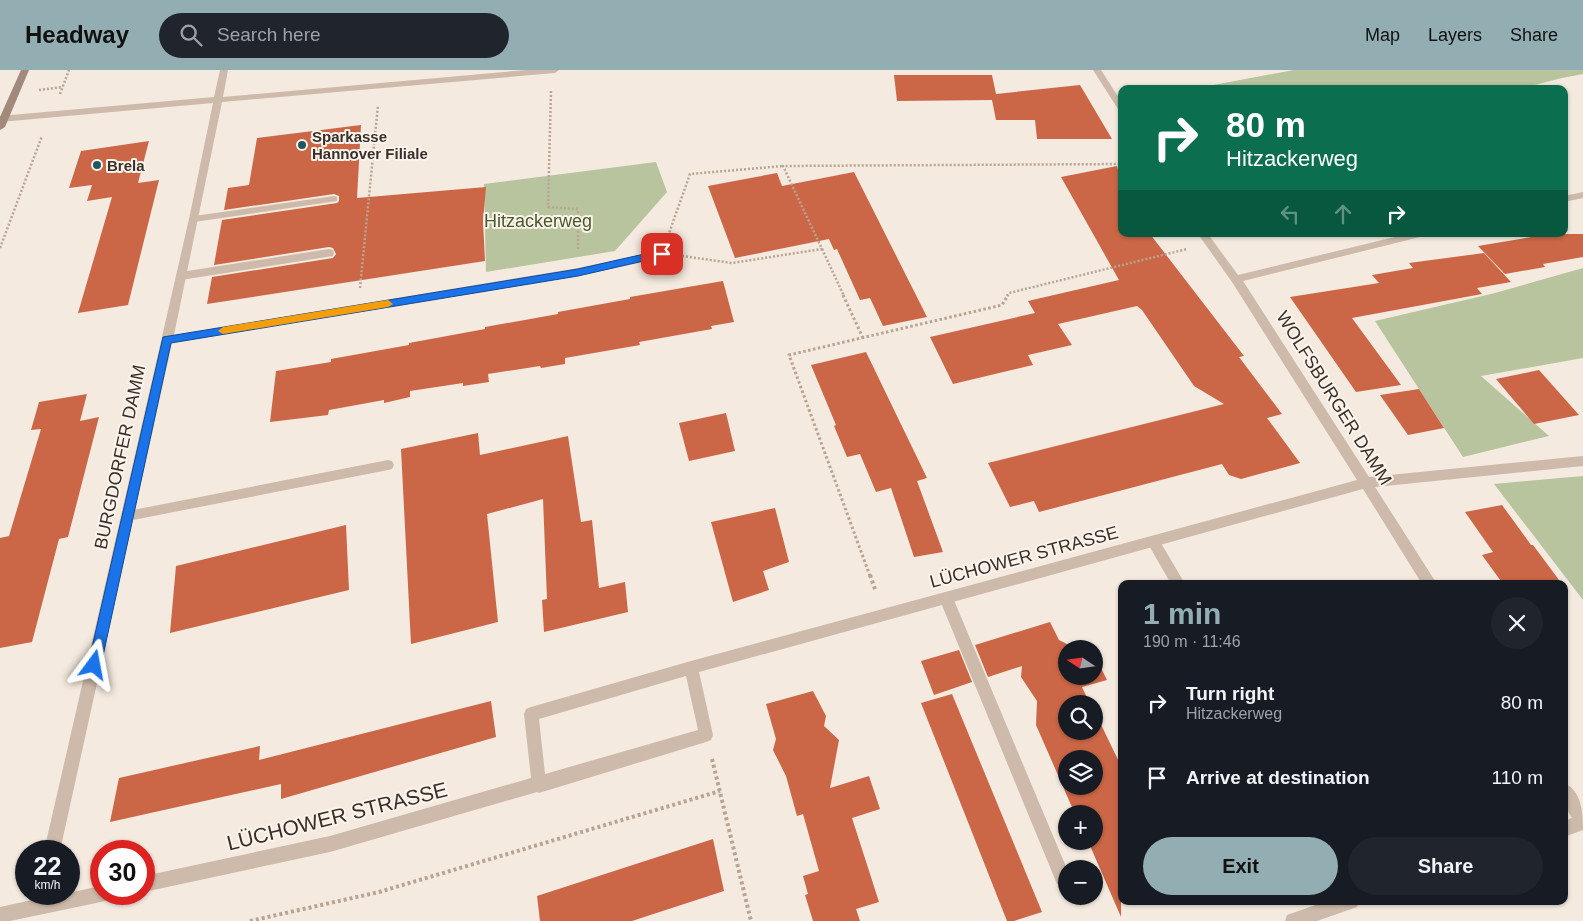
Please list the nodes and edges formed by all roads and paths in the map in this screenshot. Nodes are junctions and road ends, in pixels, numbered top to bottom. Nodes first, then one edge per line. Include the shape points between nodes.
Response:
1 (25, 70) edge
2 (69, 70) edge
3 (224, 70) edge
4 (554, 70) edge
5 (1097, 70) edge
6 (380, 85) junction
7 (218, 99) junction
8 (1118, 102) edge
9 (52, 114) junction
10 (1, 121) edge
11 (1118, 164) edge
12 (783, 166) junction
13 (1583, 194) edge
14 (1568, 198) edge
15 (334, 199) dead end
16 (194, 219) junction
17 (1408, 237) edge
18 (1206, 239) edge
19 (0, 248) edge
20 (822, 249) junction
21 (329, 253) dead end
22 (662, 254) junction
23 (578, 272) junction
24 (181, 276) junction
25 (1236, 279) junction
26 (358, 308) junction
27 (863, 338) junction
28 (166, 340) junction
29 (1583, 461) edge
30 (388, 466) dead end
31 (1366, 483) junction
32 (128, 516) junction
33 (1153, 542) junction
34 (1176, 580) edge
35 (1427, 580) edge
36 (946, 598) junction
37 (884, 616) junction
38 (691, 668) junction
39 (706, 735) junction
40 (539, 785) junction
41 (720, 791) junction
42 (1568, 798) edge
43 (1583, 822) edge
44 (1568, 828) edge
45 (54, 840) edge
46 (1058, 866) edge
47 (155, 882) edge
48 (27, 905) edge
49 (1339, 905) edge
50 (0, 915) edge
51 (250, 921) edge
52 (751, 921) edge
53 (1293, 921) edge

1 - 10 street
2 - 9 path
3 - 7 street, BURGDORFER DAMM
4 - 6 street
4 - 23 path via 548,207 578,209
5 - 8 street
6 - 7 street
6 - 26 path
7 - 9 street
7 - 16 street, BURGDORFER DAMM
9 - 10 street
9 - 19 path
11 - 12 path
12 - 20 path
12 - 22 path via 690,174
13 - 14 street
15 - 16 street
16 - 24 street, BURGDORFER DAMM
17 - 25 street
18 - 25 street, WOLFSBURGER DAMM
18 - 27 path via 1010,293 1002,305
20 - 22 path via 732,263
20 - 27 path
21 - 24 street
22 - 23 street
23 - 26 street
24 - 28 street, BURGDORFER DAMM
25 - 31 street, WOLFSBURGER DAMM
26 - 28 street
27 - 37 path via 789,355
28 - 32 street, BURGDORFER DAMM
29 - 31 street, LÜCHOWER STRASSE
30 - 32 street
31 - 33 street, LÜCHOWER STRASSE
31 - 35 street, WOLFSBURGER DAMM
32 - 45 street, BURGDORFER DAMM
33 - 34 street
33 - 36 street, LÜCHOWER STRASSE
36 - 37 street, LÜCHOWER STRASSE
36 - 46 street
37 - 38 street, LÜCHOWER STRASSE
38 - 39 street
38 - 40 street, LÜCHOWER STRASSE via 531,714
39 - 40 street, LÜCHOWER STRASSE
39 - 41 path
40 - 47 street, LÜCHOWER STRASSE via 330,844
41 - 51 path via 378,892
41 - 52 path
42 - 43 street
43 - 44 street
48 - 50 street
49 - 53 street

